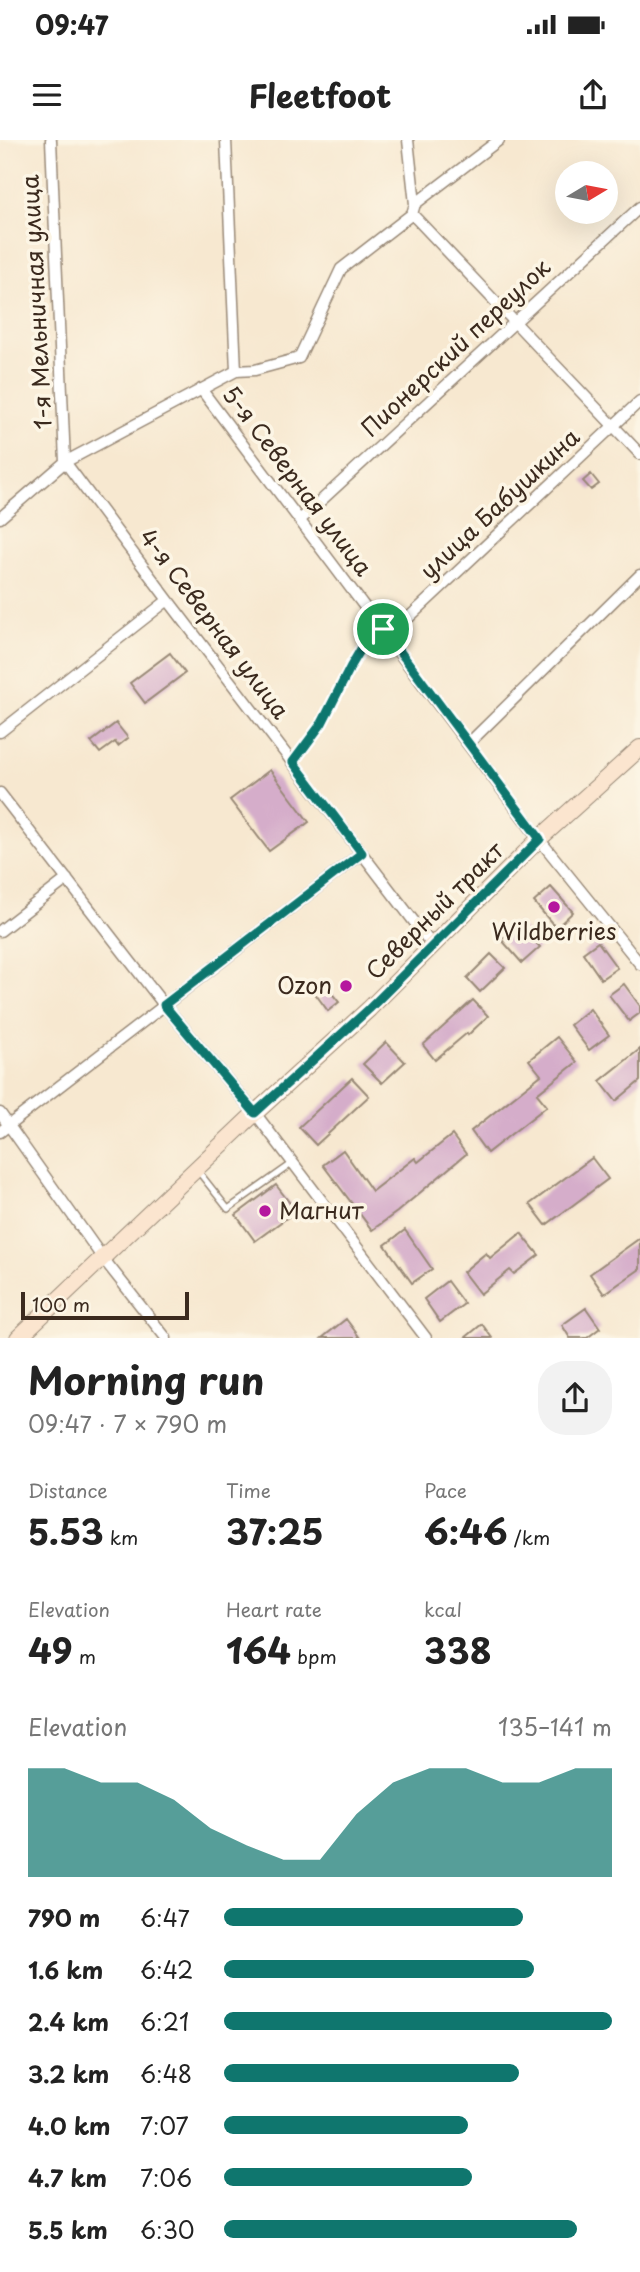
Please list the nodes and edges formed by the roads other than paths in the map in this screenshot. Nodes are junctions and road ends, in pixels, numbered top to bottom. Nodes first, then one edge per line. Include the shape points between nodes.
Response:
1 (51, 140) edge
2 (226, 140) edge
3 (408, 140) edge
4 (499, 140) edge
5 (640, 207) edge
6 (413, 209) junction
7 (515, 321) junction
8 (236, 371) junction
9 (201, 390) junction
10 (640, 401) edge
11 (613, 427) junction
12 (640, 454) edge
13 (65, 462) junction
14 (0, 518) edge
15 (300, 520) junction
16 (640, 575) edge
17 (168, 600) junction
18 (386, 633) junction
19 (0, 732) edge
20 (469, 743) junction
21 (640, 748) edge
22 (0, 793) edge
23 (540, 839) junction
24 (362, 853) junction
25 (67, 879) junction
26 (0, 931) edge
27 (432, 945) junction
28 (640, 964) edge
29 (164, 1005) junction
30 (0, 1113) edge
31 (255, 1113) junction
32 (4, 1129) edge
33 (293, 1163) junction
34 (196, 1168) junction
35 (102, 1257) junction
36 (18, 1338) edge
37 (166, 1338) edge
38 (426, 1338) edge

1 - 13 street, 1-я Мельничная улица
2 - 8 street
3 - 6 street
4 - 6 street
5 - 7 street, Пионерский переулок
6 - 7 street
6 - 8 street via 341,269 299,358
7 - 11 street
7 - 15 street, Пионерский переулок
8 - 9 street
9 - 13 street
9 - 15 street, 5-я Северная улица
10 - 11 street, улица Бабушкина
11 - 12 street
11 - 18 street, улица Бабушкина
13 - 14 street
13 - 17 street, 4-я Северная улица
15 - 18 street, 5-я Северная улица
16 - 20 street
17 - 19 street
17 - 24 street, 4-я Северная улица
18 - 20 street, 5-я Северная улица
20 - 23 street, 5-я Северная улица
21 - 23 street, Северный тракт
22 - 25 street
23 - 27 street, Северный тракт
23 - 28 street, 5-я Северная улица
24 - 27 street, 4-я Северная улица
24 - 29 street
25 - 26 street
25 - 29 street
27 - 31 street, Северный тракт
29 - 31 street
29 - 32 street
30 - 32 street
31 - 33 street
31 - 34 street, Северный тракт
32 - 35 street
33 - 34 lane via 228,1209
33 - 38 street
34 - 35 street, Северный тракт
35 - 36 street, Северный тракт
35 - 37 street

